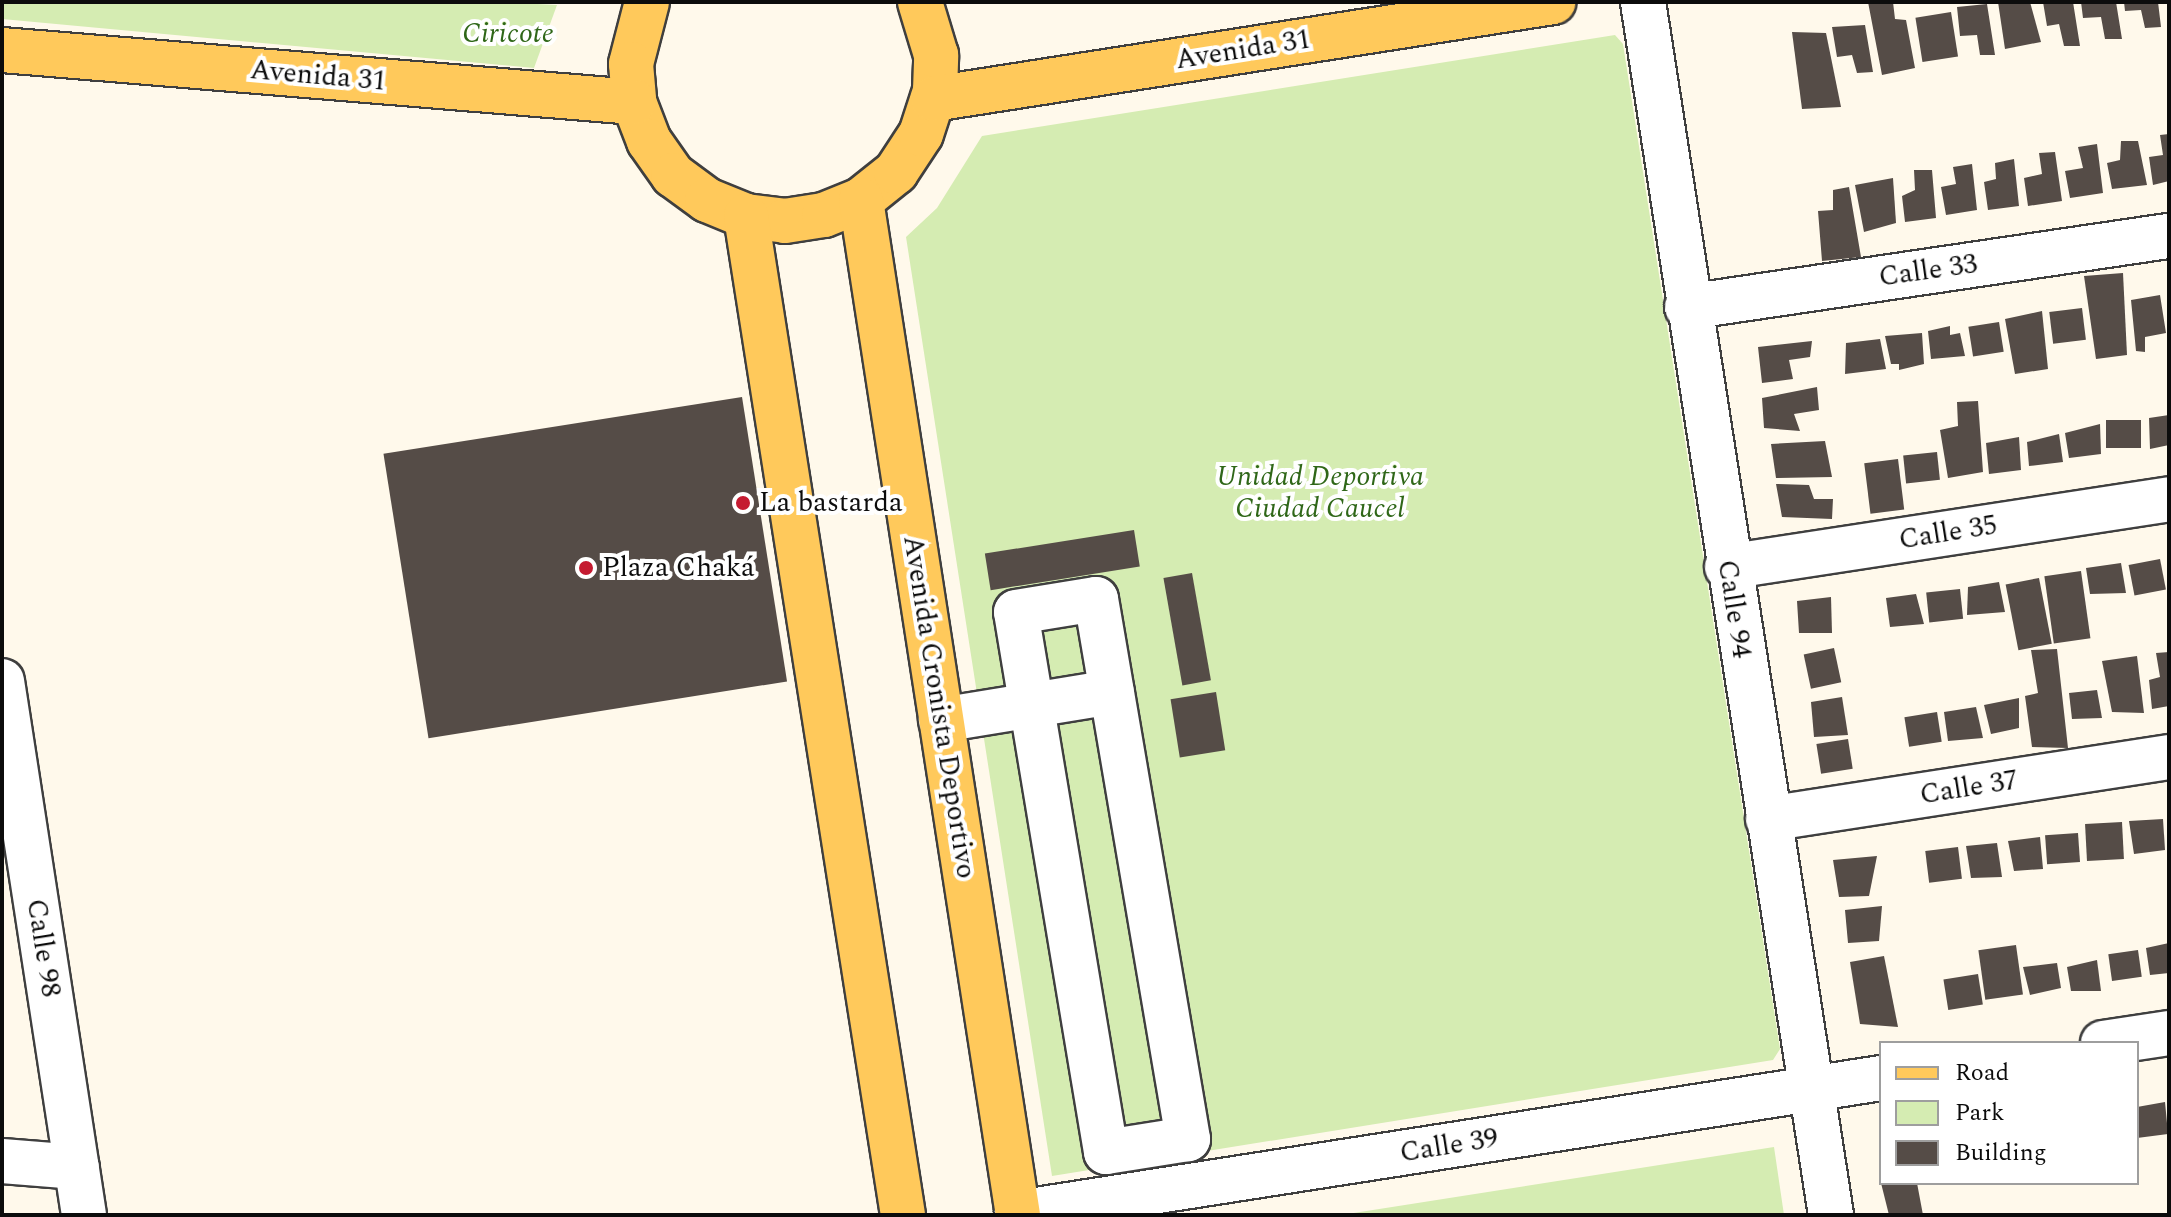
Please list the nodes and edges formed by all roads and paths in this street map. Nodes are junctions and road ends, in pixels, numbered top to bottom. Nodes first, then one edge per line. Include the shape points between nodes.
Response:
1 (647, 2) edge
2 (920, 2) edge
3 (1553, 2) edge
4 (1643, 2) edge
5 (2, 50) edge
6 (933, 99) junction
7 (634, 102) junction
8 (861, 200) junction
9 (746, 216) junction
10 (2169, 236) edge
11 (1687, 307) junction
12 (2169, 499) edge
13 (1727, 567) junction
14 (2, 681) edge
15 (1112, 692) junction
16 (1032, 705) junction
17 (941, 720) junction
18 (2169, 757) edge
19 (1768, 819) junction
20 (19, 898) edge
21 (2169, 1033) edge
22 (2116, 1041) edge
23 (1879, 1078) edge
24 (1810, 1089) junction
25 (2, 1161) edge
26 (77, 1167) junction
27 (1018, 1214) edge
28 (84, 1215) edge
29 (903, 1215) edge
30 (1831, 1215) edge

1 - 7 main road via 636,27 631,64
2 - 6 main road via 936,55
3 - 6 main road, Avenida 31
4 - 11 street, Calle 94
5 - 7 main road, Avenida 31
6 - 8 main road via 921,134 896,172
7 - 9 main road via 649,141 673,175 707,200
8 - 9 main road via 798,219
8 - 17 main road, Avenida Cronista Deportivo
9 - 29 main road
10 - 11 street, Calle 33
11 - 13 street, Calle 94
12 - 13 street, Calle 35
13 - 19 street, Calle 94
14 - 20 street, Calle 98
15 - 16 street
15 - 16 street via 1096,599 1016,612
15 - 16 street via 1188,1139 1106,1152
16 - 17 street
17 - 27 main road, Avenida Cronista Deportivo
18 - 19 street, Calle 37
19 - 24 street, Calle 94
20 - 26 street, Calle 98
21 - 22 street
23 - 24 street, Calle 39
24 - 27 street, Calle 39
24 - 30 street, Calle 94
25 - 26 street
26 - 28 street, Calle 98

